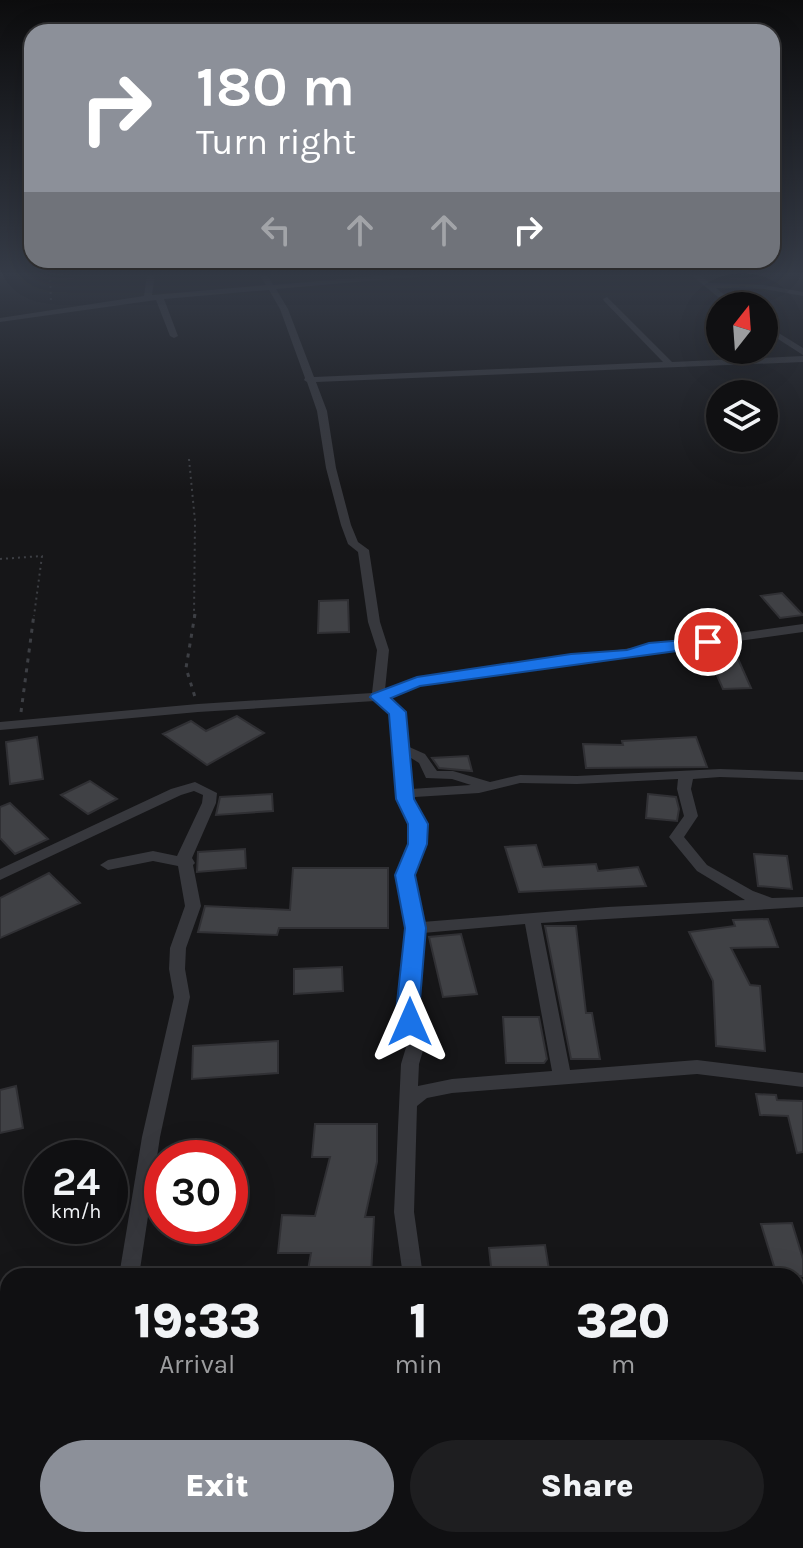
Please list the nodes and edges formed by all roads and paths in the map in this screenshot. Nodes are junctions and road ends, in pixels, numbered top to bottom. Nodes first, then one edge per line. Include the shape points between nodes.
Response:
1 (297, 346) edge
2 (650, 346) edge
3 (803, 361) edge
4 (668, 366) junction
5 (308, 380) junction
6 (189, 459) dead end
7 (0, 559) edge
8 (803, 628) edge
9 (378, 697) junction
10 (198, 708) junction
11 (20, 724) junction
12 (0, 726) edge
13 (400, 748) junction
14 (686, 776) junction
15 (803, 776) edge
16 (490, 786) junction
17 (405, 799) junction
18 (187, 863) junction
19 (108, 865) dead end
20 (0, 875) edge
21 (803, 902) edge
22 (773, 904) junction
23 (532, 918) junction
24 (415, 928) junction
25 (562, 1077) junction
26 (803, 1080) edge
27 (408, 1104) junction
28 (130, 1268) edge
29 (412, 1268) edge

1 - 5 street
2 - 4 street
3 - 4 street
4 - 5 street
5 - 9 street via 322,411 346,525 353,544 363,550 383,650
6 - 10 path via 196,606 186,668
7 - 11 path via 42,556
8 - 9 street via 417,682
9 - 10 street
9 - 13 street via 397,712
10 - 11 street
11 - 12 street
13 - 16 street via 423,757 431,775 453,775
13 - 17 street
14 - 15 street
14 - 16 street via 520,779
14 - 22 street via 691,816 676,837 702,868
16 - 17 street via 411,793
17 - 24 street via 418,824 405,875
18 - 19 street via 153,856
18 - 20 street via 184,858 209,803 210,793 195,786
18 - 28 street via 193,906 178,948 182,997 151,1137
21 - 22 street
22 - 23 street
23 - 24 street
23 - 25 street
24 - 27 street via 407,1012 419,1034 410,1064
25 - 26 street via 697,1067
25 - 27 street via 452,1086 422,1092
27 - 29 street via 404,1212

